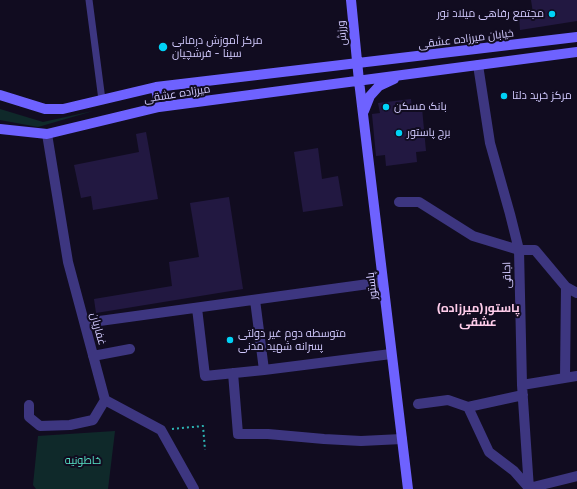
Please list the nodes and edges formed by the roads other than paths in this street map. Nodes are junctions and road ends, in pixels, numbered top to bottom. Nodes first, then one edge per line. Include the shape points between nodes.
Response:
1 (89, 0) edge
2 (351, 0) edge
3 (577, 37) edge
4 (577, 55) edge
5 (357, 64) junction
6 (478, 65) junction
7 (407, 75) junction
8 (359, 81) junction
9 (156, 87) junction
10 (0, 95) edge
11 (102, 100) junction
12 (159, 107) junction
13 (363, 115) junction
14 (0, 129) edge
15 (16, 131) junction
16 (47, 134) junction
17 (0, 135) edge
18 (399, 202) dead end
19 (519, 250) junction
20 (383, 282) junction
21 (566, 287) junction
22 (577, 293) edge
23 (255, 300) junction
24 (197, 308) junction
25 (85, 323) junction
26 (130, 349) dead end
27 (391, 354) junction
28 (93, 356) junction
29 (264, 370) junction
30 (233, 373) junction
31 (577, 376) edge
32 (565, 378) junction
33 (522, 390) junction
34 (105, 400) junction
35 (418, 404) dead end
36 (29, 405) dead end
37 (468, 407) junction
38 (402, 439) junction
39 (577, 476) edge
40 (194, 489) edge
41 (408, 489) edge
42 (529, 489) edge

1 - 11 lane
2 - 5 main road, ورزش
3 - 5 main road, خیابان میرزاده عشقی
4 - 6 main road
5 - 8 main road, ورزش
5 - 9 main road, میرزاده عشقی
6 - 7 main road
6 - 19 street, اجاقی via 490,143
7 - 8 main road
7 - 13 main road via 379,86 370,96
8 - 12 main road, میرزاده عشقی
8 - 13 main road, پاستور
9 - 11 main road, میرزاده عشقی
9 - 12 main road
10 - 11 main road, میرزاده عشقی via 45,109 63,109
12 - 16 main road, میرزاده عشقی
13 - 20 main road, پاستور
14 - 15 main road, میرزاده عشقی
15 - 16 main road, میرزاده عشقی
15 - 17 street
16 - 25 street, غفاریان via 68,262
18 - 19 street via 419,202 473,236
19 - 21 street via 535,250
19 - 33 street, اجاقی
20 - 23 street
20 - 27 main road, پاستور
21 - 22 street
21 - 32 street
23 - 24 street
23 - 29 street
24 - 25 street
24 - 30 street via 205,376
25 - 28 street, غفاریان
26 - 28 street
27 - 29 street
27 - 38 main road, پاستور
28 - 34 street, غفاریان
29 - 30 street
30 - 38 street via 238,434 361,441
31 - 32 street
32 - 33 street
33 - 37 street
33 - 42 street, اجاقی
34 - 36 street via 93,420 70,425 40,426 29,417
34 - 40 street via 161,430
35 - 37 street via 448,400
37 - 42 street via 489,452 514,472
38 - 41 main road, پاستور
39 - 42 street

